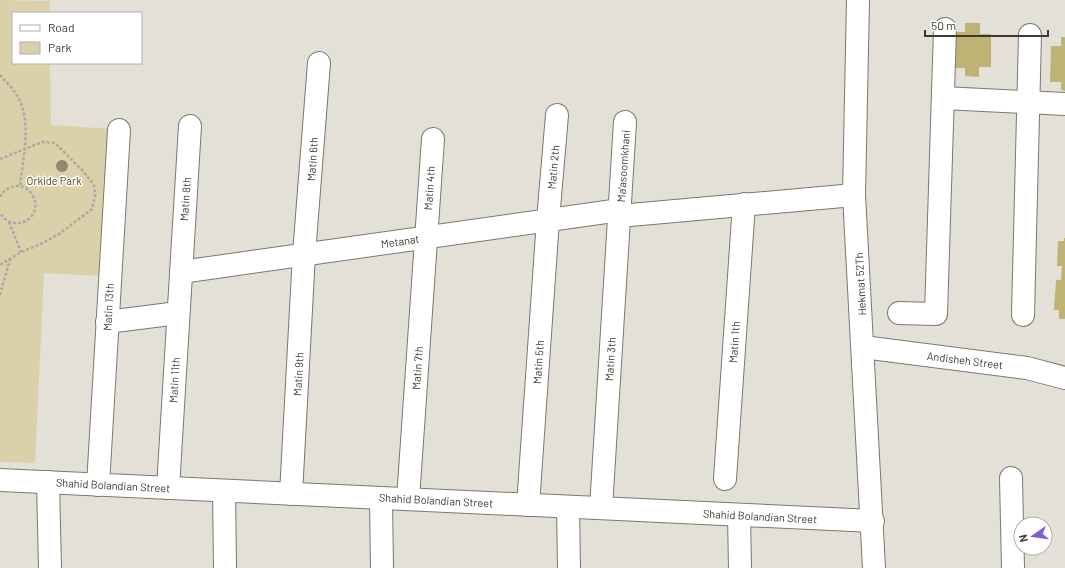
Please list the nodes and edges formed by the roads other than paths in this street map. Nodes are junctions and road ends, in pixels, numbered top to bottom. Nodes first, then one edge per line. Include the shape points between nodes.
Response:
1 (858, 0) edge
2 (945, 29) dead end
3 (1030, 35) dead end
4 (319, 64) dead end
5 (943, 98) junction
6 (1029, 102) junction
7 (1065, 104) edge
8 (557, 115) dead end
9 (625, 122) dead end
10 (190, 126) dead end
11 (119, 130) dead end
12 (433, 139) dead end
13 (854, 194) junction
14 (744, 204) junction
15 (620, 213) junction
16 (548, 220) junction
17 (426, 237) junction
18 (304, 254) junction
19 (181, 272) junction
20 (178, 313) junction
21 (899, 313) dead end
22 (1023, 315) dead end
23 (107, 322) junction
24 (863, 347) junction
25 (1065, 378) edge
26 (1011, 478) dead end
27 (725, 479) dead end
28 (0, 480) edge
29 (48, 482) junction
30 (98, 485) junction
31 (168, 488) junction
32 (224, 490) junction
33 (291, 494) junction
34 (381, 498) junction
35 (408, 499) junction
36 (528, 505) junction
37 (568, 507) junction
38 (601, 508) junction
39 (739, 515) junction
40 (873, 521) junction
41 (50, 568) edge
42 (225, 568) edge
43 (382, 568) edge
44 (568, 568) edge
45 (740, 568) edge
46 (874, 568) edge
47 (1013, 568) edge

1 - 13 street, Hekmat 52Th
2 - 5 street
3 - 6 street
4 - 18 street, Matin 6th
5 - 6 street
5 - 21 street via 936,314
6 - 7 street
6 - 22 street
8 - 16 street, Matin 2th
9 - 15 street, Ma'asoomkhani
10 - 19 street, Matin 8th
11 - 23 street, Matin 13th
12 - 17 street, Matin 4th
13 - 14 street, Metanat
13 - 24 street, Hekmat 52Th
14 - 15 street, Metanat
14 - 27 street, Matin 1th
15 - 16 street, Metanat
15 - 38 street, Matin 3th
16 - 17 street, Metanat
16 - 36 street, Matin 5th
17 - 18 street, Metanat
17 - 35 street, Matin 7th
18 - 19 street, Metanat
18 - 33 street, Matin 9th
19 - 20 street, Matin 11th
20 - 23 street
20 - 31 street, Matin 11th
23 - 30 street, Matin 13th
24 - 25 street, Andisheh Street via 1027,368
24 - 40 street, Hekmat 52Th
26 - 47 street
28 - 29 street, Shahid Bolandian Street
29 - 30 street, Shahid Bolandian Street
29 - 41 street
30 - 31 street, Shahid Bolandian Street
31 - 32 street, Shahid Bolandian Street
32 - 33 street, Shahid Bolandian Street
32 - 42 street
33 - 34 street, Shahid Bolandian Street
34 - 35 street, Shahid Bolandian Street
34 - 43 street
35 - 36 street, Shahid Bolandian Street
36 - 37 street, Shahid Bolandian Street
37 - 38 street, Shahid Bolandian Street
37 - 44 street
38 - 39 street, Shahid Bolandian Street
39 - 40 street, Shahid Bolandian Street
39 - 45 street
40 - 46 street, Hekmat 52Th

